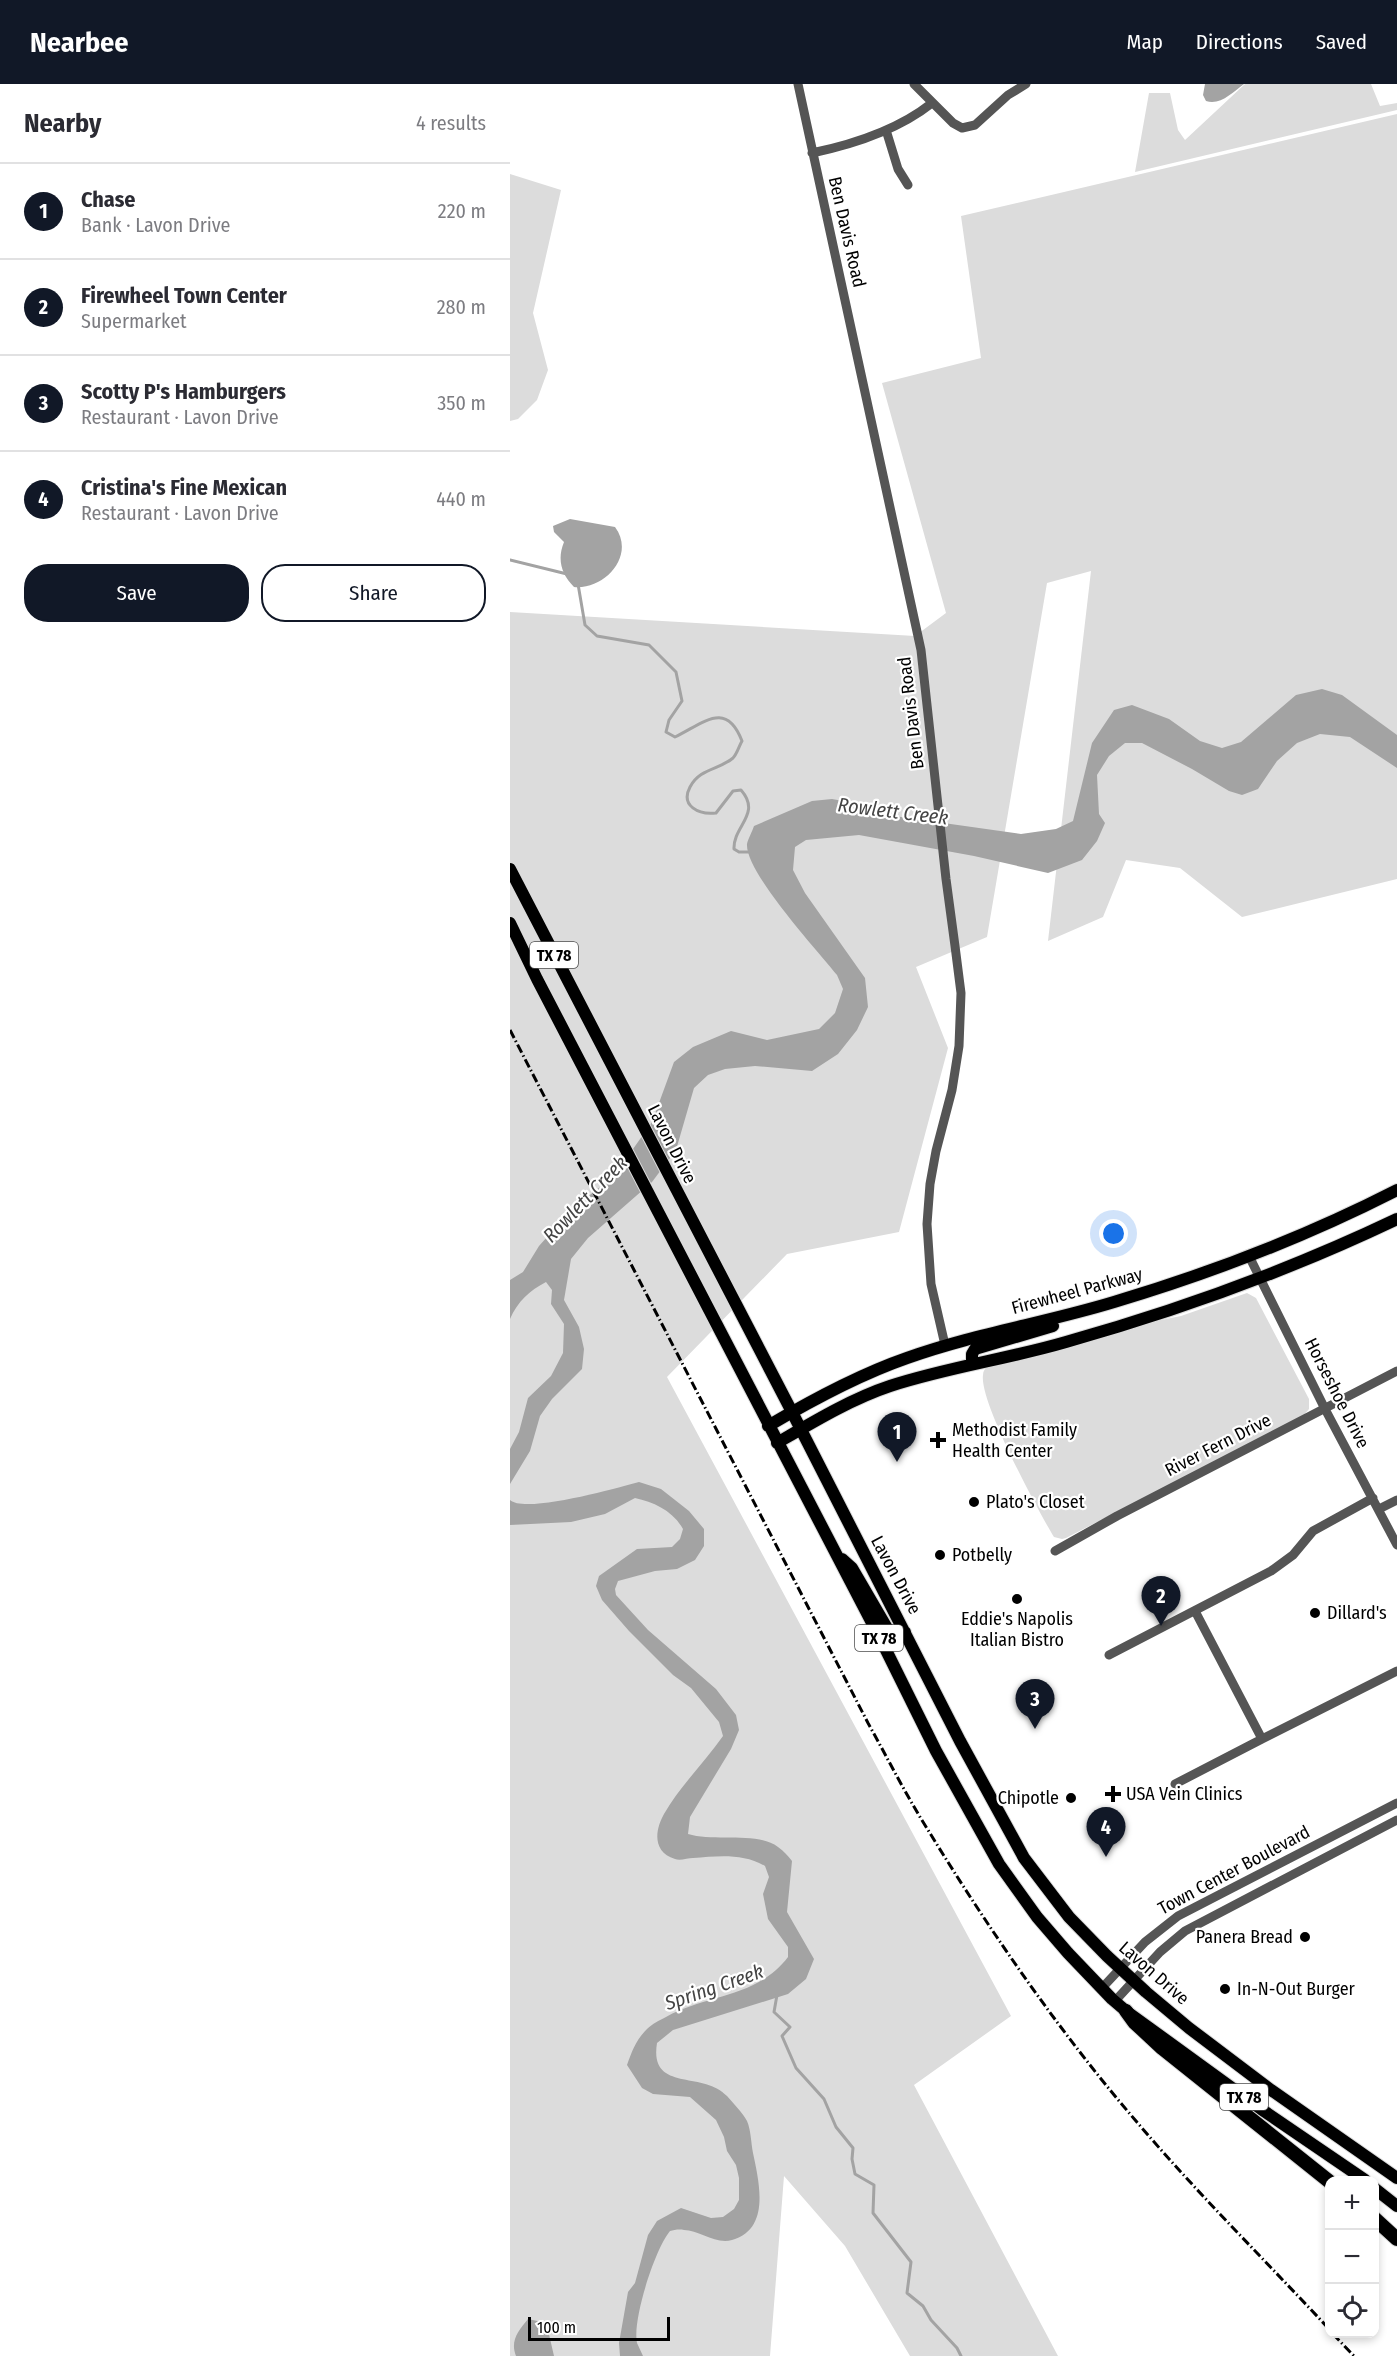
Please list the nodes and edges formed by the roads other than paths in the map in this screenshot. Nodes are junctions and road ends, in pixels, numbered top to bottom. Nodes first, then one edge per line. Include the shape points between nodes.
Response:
1 (798, 84) edge
2 (914, 84) edge
3 (1026, 84) edge
4 (932, 103) junction
5 (886, 130) junction
6 (812, 153) junction
7 (909, 185) dead end
8 (510, 869) edge
9 (510, 922) edge
10 (1397, 1190) edge
11 (1397, 1219) edge
12 (1249, 1256) junction
13 (1260, 1279) junction
14 (1112, 1302) junction
15 (945, 1346) junction
16 (972, 1364) junction
17 (1397, 1371) edge
18 (1325, 1409) junction
19 (792, 1412) junction
20 (768, 1426) junction
21 (801, 1429) junction
22 (777, 1443) junction
23 (1373, 1498) junction
24 (1397, 1500) edge
25 (1379, 1509) junction
26 (1397, 1545) edge
27 (1055, 1551) dead end
28 (834, 1552) junction
29 (1195, 1611) junction
30 (905, 1632) junction
31 (1109, 1655) dead end
32 (1397, 1671) edge
33 (1262, 1739) junction
34 (1175, 1784) dead end
35 (1397, 1803) edge
36 (1397, 1820) edge
37 (1120, 1969) junction
38 (1133, 1980) junction
39 (1102, 1988) junction
40 (1115, 2001) junction
41 (1126, 2011) junction
42 (1358, 2176) edge
43 (1397, 2178) edge
44 (1325, 2179) edge
45 (1379, 2192) edge
46 (1397, 2206) edge
47 (1379, 2223) edge
48 (1397, 2240) edge

1 - 6 street, Ben Davis Road
2 - 4 street
3 - 4 street via 975,125 962,128
4 - 5 street via 916,116
5 - 6 street via 851,145
5 - 7 street via 898,169
6 - 15 street, Ben Davis Road via 921,650 961,993 959,1046 930,1184 927,1224 931,1284
8 - 19 main road, Lavon Drive / TX 78
9 - 20 main road, TX 78
10 - 12 main road, Firewheel Parkway
11 - 13 main road
12 - 13 street, Horseshoe Drive
12 - 14 main road, Firewheel Parkway
13 - 16 main road via 1064,1343
13 - 18 street, Horseshoe Drive
14 - 15 main road, Firewheel Parkway
14 - 16 main road via 1073,1320 975,1349
15 - 19 main road, Firewheel Parkway via 868,1373
16 - 21 main road via 888,1387
17 - 18 street, River Fern Drive
18 - 23 street, Horseshoe Drive
18 - 27 street, River Fern Drive
19 - 20 main road, Firewheel Parkway
19 - 21 main road, Lavon Drive / TX 78
20 - 22 main road, TX 78
21 - 22 main road
21 - 30 main road, Lavon Drive / TX 78
22 - 28 main road, TX 78
23 - 25 street, Horseshoe Drive
23 - 29 street via 1313,1531 1293,1555 1271,1571
24 - 25 street
25 - 26 street, Horseshoe Drive
28 - 30 main road via 852,1568 887,1628 894,1634
28 - 39 main road, TX 78 via 940,1760 999,1864 1037,1917
29 - 31 street
29 - 33 street
30 - 37 main road, Lavon Drive / TX 78 via 1024,1858 1069,1917
32 - 33 street
33 - 34 street
35 - 37 street, Town Center Boulevard via 1178,1916
36 - 38 street, Town Center Boulevard via 1185,1931
37 - 38 main road, Lavon Drive / TX 78
37 - 39 street, Town Center Boulevard
38 - 40 street, Town Center Boulevard
38 - 43 main road, Lavon Drive / TX 78 via 1271,2090
39 - 40 main road, TX 78
40 - 41 main road, TX 78
41 - 42 main road, TX 78
41 - 44 highway via 1162,2048
45 - 46 main road
47 - 48 highway

